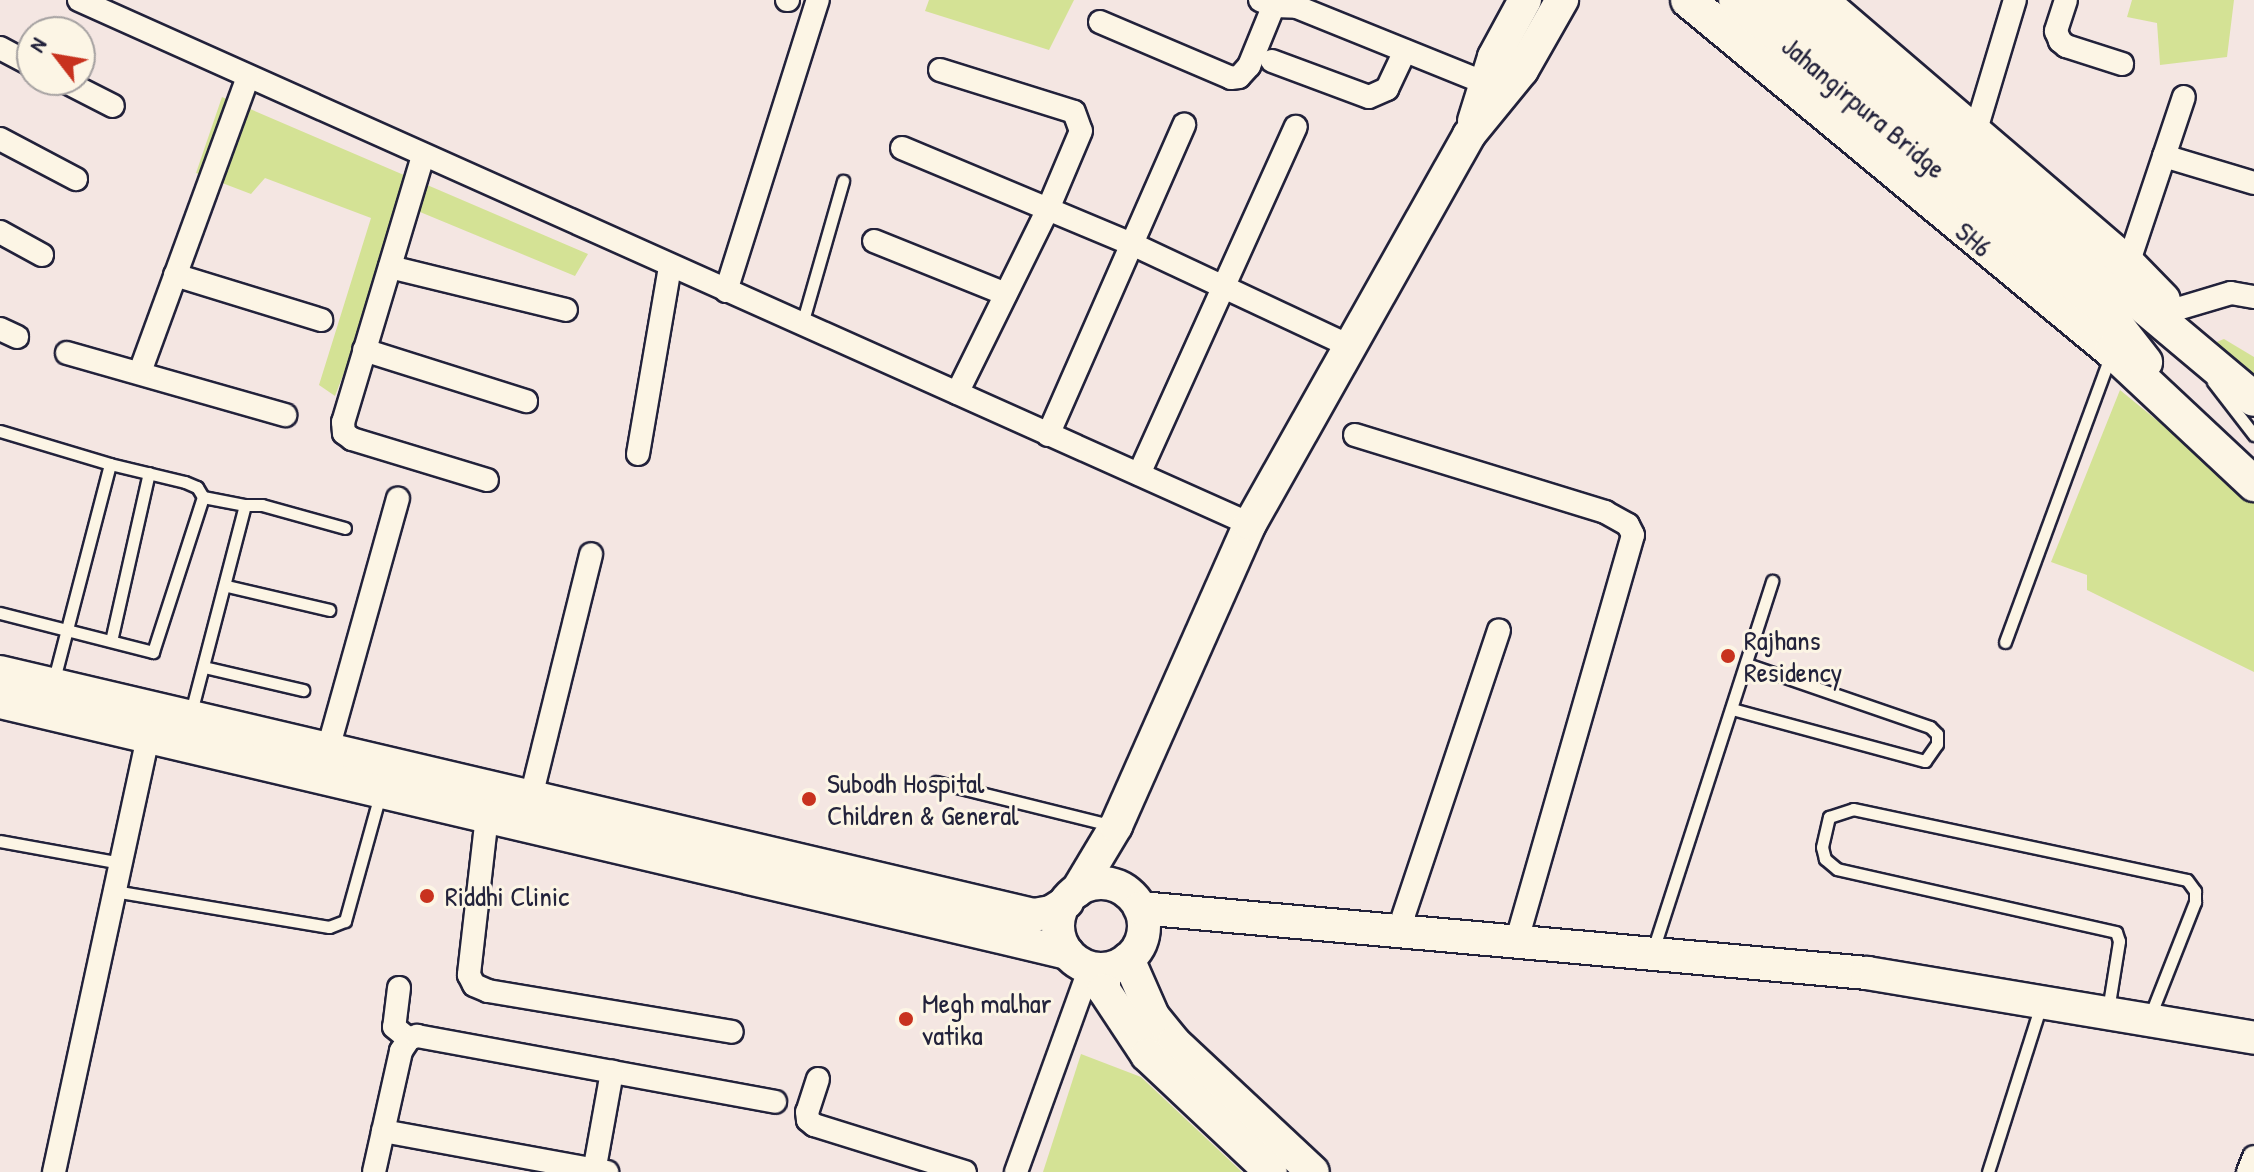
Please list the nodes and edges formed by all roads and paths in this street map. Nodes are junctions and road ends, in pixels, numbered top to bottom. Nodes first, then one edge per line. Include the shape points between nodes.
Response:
1 (79, 0) edge
2 (818, 0) edge
3 (1525, 0) edge
4 (1562, 0) edge
5 (1688, 0) edge
6 (1736, 0) edge
7 (1779, 0) edge
8 (1820, 0) edge
9 (2015, 0) edge
10 (2066, 0) edge
11 (1270, 2) edge
12 (1100, 22) dead end
13 (1405, 51) junction
14 (1272, 61) dead end
15 (2122, 64) dead end
16 (940, 70) dead end
17 (248, 77) junction
18 (1485, 83) junction
19 (93, 96) edge
20 (2184, 97) dead end
21 (113, 106) dead end
22 (1184, 125) dead end
23 (1296, 127) dead end
24 (1975, 133) junction
25 (1469, 135) junction
26 (0, 139) edge
27 (902, 148) dead end
28 (423, 156) junction
29 (2164, 156) junction
30 (76, 179) dead end
31 (843, 181) dead end
32 (2254, 183) edge
33 (1048, 209) junction
34 (0, 232) edge
35 (874, 241) dead end
36 (1134, 245) junction
37 (42, 255) dead end
38 (670, 266) junction
39 (390, 267) junction
40 (175, 275) junction
41 (1224, 286) junction
42 (2116, 286) junction
43 (726, 291) junction
44 (1006, 294) junction
45 (2254, 297) edge
46 (566, 310) dead end
47 (321, 320) dead end
48 (802, 325) junction
49 (2178, 325) junction
50 (1350, 346) junction
51 (364, 350) junction
52 (2112, 351) junction
53 (67, 353) dead end
54 (140, 372) junction
55 (957, 393) junction
56 (2254, 398) edge
57 (526, 401) dead end
58 (285, 415) dead end
59 (0, 431) edge
60 (1048, 435) junction
61 (1355, 435) dead end
62 (2254, 435) edge
63 (2217, 441) junction
64 (638, 454) dead end
65 (110, 464) junction
66 (149, 473) junction
67 (1139, 474) junction
68 (487, 480) dead end
69 (2254, 484) edge
70 (203, 497) junction
71 (398, 499) dead end
72 (245, 505) junction
73 (1250, 524) junction
74 (345, 528) dead end
75 (591, 554) dead end
76 (1772, 581) dead end
77 (227, 586) junction
78 (329, 610) dead end
79 (0, 613) edge
80 (67, 629) junction
81 (1499, 630) dead end
82 (111, 641) junction
83 (2005, 642) dead end
84 (1747, 664) junction
85 (204, 667) junction
86 (0, 672) edge
87 (52, 684) junction
88 (303, 690) dead end
89 (0, 702) edge
90 (1732, 709) junction
91 (190, 716) junction
92 (152, 722) junction
93 (328, 749) junction
94 (936, 782) dead end
95 (381, 791) junction
96 (531, 797) junction
97 (487, 816) junction
98 (1116, 826) junction
99 (0, 841) edge
100 (121, 863) junction
101 (114, 891) junction
102 (1072, 896) junction
103 (1136, 902) junction
104 (1198, 914) junction
105 (1398, 932) junction
106 (1516, 942) junction
107 (1651, 954) junction
108 (1106, 960) junction
109 (399, 988) dead end
110 (2042, 1003) junction
111 (2107, 1014) junction
112 (2148, 1020) junction
113 (732, 1032) dead end
114 (2253, 1033) edge
115 (409, 1039) junction
116 (612, 1072) junction
117 (818, 1079) dead end
118 (775, 1102) dead end
119 (383, 1131) junction
120 (2254, 1157) edge
121 (598, 1171) edge
122 (54, 1172) edge
123 (374, 1172) edge
124 (965, 1172) edge
125 (1016, 1172) edge
126 (1271, 1172) edge
127 (1313, 1172) edge
128 (1988, 1172) edge
129 (2248, 1172) edge

1 - 17 street
2 - 43 street
3 - 18 street
4 - 25 street via 1522,70
5 - 52 main road, SH6
6 - 42 main road, Jahangirpura Bridge
7 - 42 main road, Jahangirpura Bridge
8 - 24 main road
9 - 24 street
10 - 15 street via 2056,31 2060,41
11 - 12 street via 1249,66 1231,78
11 - 13 street via 1297,7
13 - 14 street via 1387,89 1369,97
13 - 18 street
16 - 33 street via 1074,112 1081,131
17 - 28 street
17 - 40 street
18 - 25 street
19 - 21 street
20 - 29 street
22 - 36 street
23 - 41 street
24 - 42 main road
25 - 50 street
26 - 30 street
27 - 33 street
28 - 38 street
28 - 39 street
29 - 32 street
29 - 42 street
31 - 48 lane
33 - 36 street
33 - 44 street
34 - 37 street
35 - 44 street
36 - 41 street
36 - 60 street
38 - 43 street
38 - 64 street
39 - 46 street
39 - 51 street
40 - 47 street
40 - 54 street
41 - 50 street
41 - 67 street
42 - 49 main road
42 - 63 main road via 2161,382
43 - 48 street
44 - 55 street
45 - 49 street via 2231,293
48 - 55 street
49 - 56 main road
49 - 62 lane
50 - 73 street
51 - 57 street
51 - 68 street via 344,433
52 - 63 main road, SH6
52 - 83 lane
53 - 54 street
54 - 58 street
55 - 60 street
59 - 65 lane
60 - 67 street
61 - 106 street via 1605,512 1628,525 1633,535
63 - 69 main road, SH6
65 - 66 lane
65 - 80 lane
66 - 70 lane via 197,487
66 - 82 lane
67 - 73 street
70 - 72 lane
70 - 82 lane via 153,652
71 - 93 street
72 - 74 lane
72 - 77 lane
73 - 98 street
75 - 96 street
76 - 84 lane
77 - 78 lane
77 - 85 lane
79 - 80 lane
80 - 82 lane
80 - 87 lane
81 - 105 street
84 - 90 lane
84 - 90 lane via 1930,727 1937,744 1925,761
85 - 88 lane
85 - 91 lane
86 - 87 street
87 - 92 street
89 - 92 street
90 - 107 lane
91 - 92 street
91 - 93 street
92 - 95 street
92 - 100 street
93 - 96 street
94 - 98 lane
95 - 97 street
95 - 101 lane via 345,921 329,927
96 - 102 street via 1034,915 1051,912
97 - 108 street
97 - 113 street via 469,975 474,985
98 - 102 street
98 - 103 street via 1119,863
99 - 100 lane
100 - 101 street
101 - 122 street
102 - 103 street via 1105,884
102 - 108 street via 1059,928
103 - 104 street
103 - 108 street via 1144,922
104 - 105 street
104 - 108 street
105 - 106 street
106 - 107 street
107 - 110 street via 1867,973
108 - 125 street
108 - 126 street via 1104,990 1147,1055
108 - 127 street via 1174,1042
109 - 115 street via 394,1027
110 - 111 street
110 - 128 lane
111 - 112 street
111 - 112 lane via 2116,932 1837,869 1825,859 1822,847 1829,817 1853,809 2187,880 2195,902
112 - 114 street
115 - 116 street via 417,1036
115 - 119 street via 401,1051
116 - 118 street
116 - 121 street
117 - 124 street via 807,1112 814,1125
119 - 121 street
119 - 123 street
120 - 129 street

